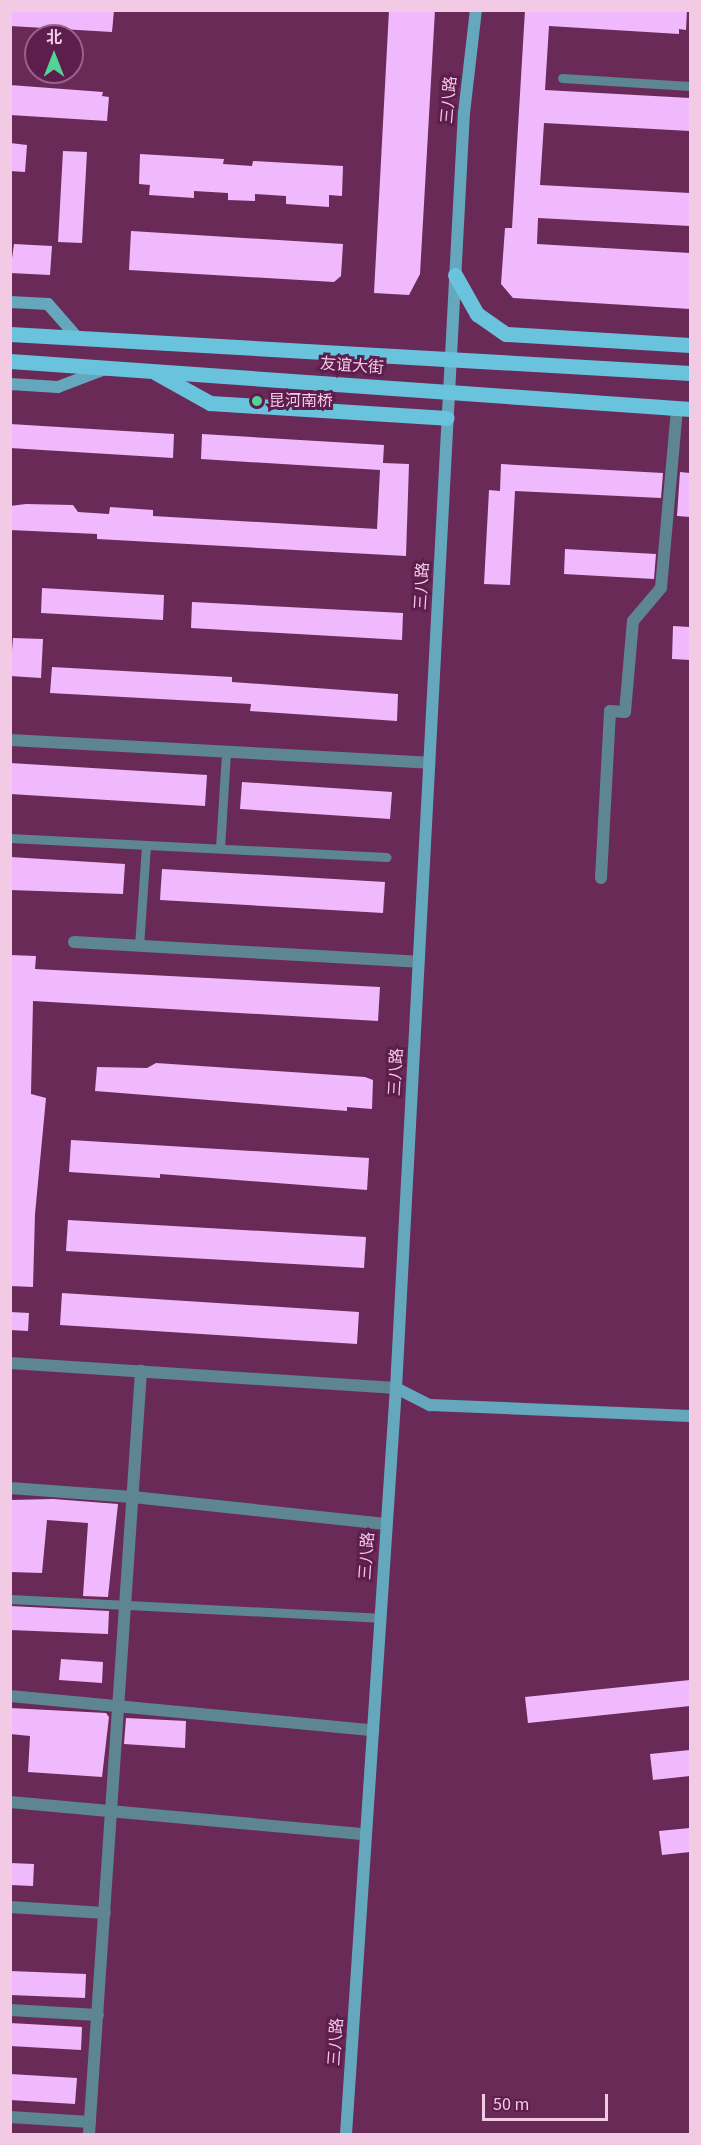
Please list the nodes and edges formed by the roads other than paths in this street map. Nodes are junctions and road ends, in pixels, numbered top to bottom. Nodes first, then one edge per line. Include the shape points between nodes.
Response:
1 (476, 10) edge
2 (562, 78) dead end
3 (690, 86) edge
4 (455, 275) junction
5 (10, 302) edge
6 (10, 333) edge
7 (76, 336) junction
8 (690, 345) edge
9 (450, 360) junction
10 (10, 362) edge
11 (106, 369) junction
12 (154, 372) junction
13 (690, 374) edge
14 (10, 384) edge
15 (449, 391) junction
16 (684, 409) edge
17 (447, 418) junction
18 (10, 740) edge
19 (226, 752) junction
20 (429, 763) junction
21 (10, 838) edge
22 (146, 844) junction
23 (220, 848) junction
24 (387, 857) dead end
25 (601, 878) dead end
26 (74, 942) dead end
27 (139, 946) junction
28 (418, 963) junction
29 (10, 1363) edge
30 (141, 1371) junction
31 (396, 1388) junction
32 (690, 1416) edge
33 (10, 1488) edge
34 (133, 1497) junction
35 (386, 1524) junction
36 (10, 1599) edge
37 (126, 1606) junction
38 (379, 1618) junction
39 (10, 1696) edge
40 (119, 1703) junction
41 (373, 1730) junction
42 (10, 1802) edge
43 (112, 1808) junction
44 (365, 1834) junction
45 (10, 1907) edge
46 (105, 1913) junction
47 (10, 2010) edge
48 (98, 2015) junction
49 (10, 2117) edge
50 (90, 2128) edge
51 (346, 2134) edge

1 - 4 main road, 三八路 via 464,113
2 - 3 lane
4 - 8 main road via 477,314 506,334
4 - 9 main road, 三八路
5 - 7 main road via 48,304
6 - 7 main road, 友谊大街
7 - 9 main road, 友谊大街
9 - 13 main road, 友谊大街
9 - 15 main road, 三八路
10 - 11 main road, 友谊大街
11 - 12 main road, 友谊大街
11 - 14 main road via 58,387
12 - 15 main road, 友谊大街
12 - 17 main road via 210,403
15 - 16 main road, 友谊大街
15 - 17 main road, 三八路
16 - 25 street via 662,588 633,621 625,712 610,711
17 - 20 main road, 三八路
18 - 19 street
19 - 20 street
19 - 23 lane
20 - 28 main road, 三八路
21 - 22 lane
22 - 23 lane
22 - 27 lane
23 - 24 lane
26 - 27 street
27 - 28 street
28 - 31 main road, 三八路
29 - 30 street
30 - 31 street
30 - 34 street
31 - 32 main road via 430,1405
31 - 35 main road, 三八路
33 - 34 street
34 - 35 street
34 - 37 street
35 - 38 main road, 三八路
36 - 37 lane
37 - 38 lane
37 - 40 street
38 - 41 main road, 三八路
39 - 40 street
40 - 41 street
40 - 43 street
41 - 44 main road, 三八路
42 - 43 street
43 - 44 street
43 - 46 street
44 - 51 main road, 三八路
45 - 46 street
46 - 48 street
47 - 48 street
48 - 50 street
49 - 50 street

